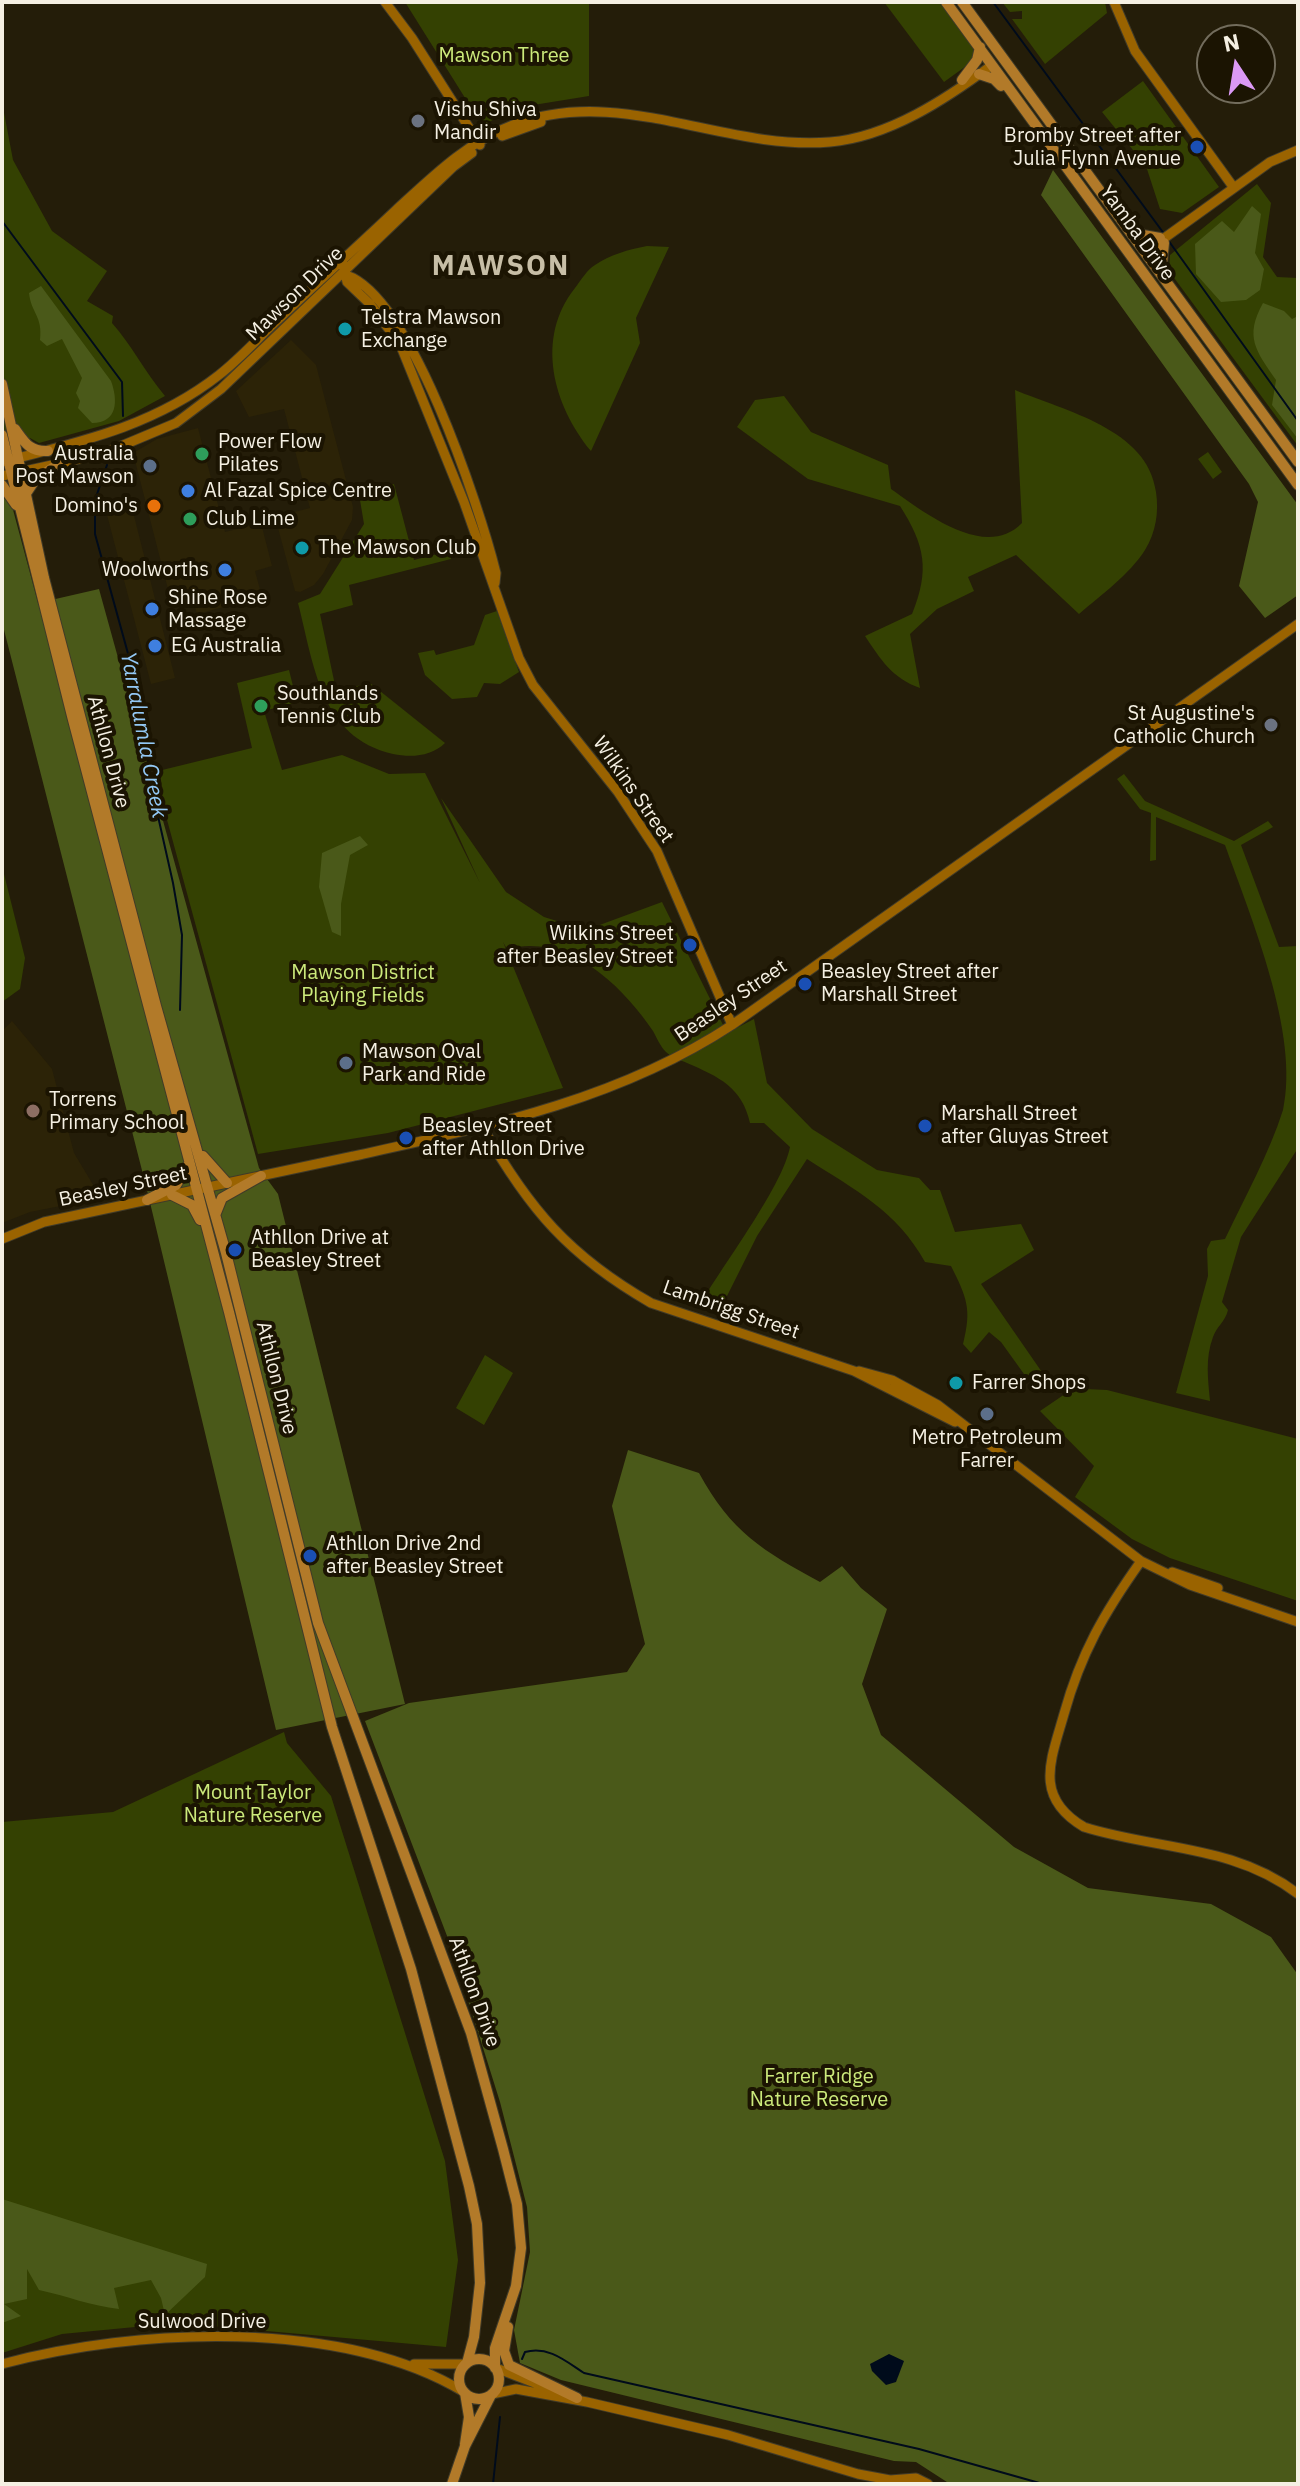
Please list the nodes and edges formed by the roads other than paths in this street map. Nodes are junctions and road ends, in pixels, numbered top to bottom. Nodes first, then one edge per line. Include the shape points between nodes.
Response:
1 (385, 2) edge
2 (946, 2) edge
3 (962, 2) edge
4 (1116, 5) edge
5 (980, 47) junction
6 (996, 59) junction
7 (979, 74) junction
8 (962, 80) junction
9 (948, 93) junction
10 (1017, 100) junction
11 (478, 146) junction
12 (1298, 150) edge
13 (1234, 188) junction
14 (1116, 213) junction
15 (1162, 241) junction
16 (1127, 251) junction
17 (1145, 254) junction
18 (342, 260) junction
19 (327, 274) junction
20 (343, 274) junction
21 (1162, 275) junction
22 (1162, 299) junction
23 (2, 384) edge
24 (11, 424) junction
25 (3, 442) edge
26 (48, 451) junction
27 (10, 460) edge
28 (1298, 462) edge
29 (58, 464) junction
30 (12, 474) edge
31 (2, 485) edge
32 (1298, 485) edge
33 (27, 492) junction
34 (20, 509) junction
35 (1298, 624) edge
36 (732, 1025) junction
37 (486, 1127) junction
38 (195, 1140) junction
39 (189, 1163) junction
40 (261, 1176) junction
41 (227, 1183) junction
42 (202, 1189) junction
43 (172, 1195) junction
44 (147, 1200) junction
45 (216, 1215) junction
46 (208, 1231) junction
47 (2, 1239) edge
48 (1141, 1561) junction
49 (1169, 1573) junction
50 (1298, 1615) edge
51 (1298, 1622) edge
52 (1298, 1894) edge
53 (508, 2313) junction
54 (403, 2363) junction
55 (466, 2363) junction
56 (2, 2364) edge
57 (496, 2368) junction
58 (464, 2393) junction
59 (492, 2394) junction
60 (582, 2400) junction
61 (465, 2446) junction
62 (858, 2474) junction
63 (904, 2482) edge
64 (925, 2483) edge
65 (452, 2484) edge
66 (875, 2484) edge

1 - 11 main road
2 - 5 main road, Yamba Drive
3 - 6 main road, Yamba Drive
4 - 13 main road via 1135,51
5 - 6 main road, Yamba Drive
5 - 8 main road via 974,67
6 - 7 main road, Mawson Drive
6 - 8 main road, Mawson Drive
6 - 10 main road, Yamba Drive
6 - 14 main road, Yamba Drive
7 - 9 main road, Mawson Drive
7 - 10 main road via 994,79
8 - 9 main road, Mawson Drive
9 - 11 main road, Mawson Drive via 898,123 831,142 775,139 631,112 526,120
10 - 16 main road, Yamba Drive
11 - 18 main road, Mawson Drive via 450,160
11 - 20 main road, Mawson Drive
12 - 13 main road
13 - 15 main road
14 - 15 main road via 1143,235
14 - 17 main road, Yamba Drive
15 - 17 main road
15 - 21 main road
16 - 17 main road
16 - 22 main road, Yamba Drive
17 - 21 main road, Yamba Drive
17 - 22 main road via 1143,265
18 - 19 main road, Mawson Drive
18 - 20 main road
19 - 20 main road
19 - 26 main road, Mawson Drive via 222,373 174,405 114,432
20 - 29 main road, Mawson Drive via 221,389 176,423 124,446
20 - 36 main road, Wilkins Street via 400,344 495,583 506,627 533,685 618,792 657,851
21 - 28 main road, Yamba Drive
22 - 32 main road, Yamba Drive
23 - 24 main road, Athllon Drive
24 - 26 main road via 29,448
24 - 27 main road, Athllon Drive
25 - 27 main road, Athllon Drive
26 - 27 main road, Mawson Drive
27 - 30 main road, Athllon Drive
29 - 30 main road, Mawson Drive
29 - 33 main road
30 - 33 main road, Athllon Drive
30 - 34 main road, Athllon Drive
31 - 34 main road
33 - 38 main road, Athllon Drive via 44,578
34 - 39 main road, Athllon Drive
35 - 36 main road, Beasley Street
36 - 37 main road, Beasley Street via 689,1052 609,1089
37 - 40 main road, Beasley Street
37 - 48 main road, Lambrigg Street via 531,1204 557,1234 627,1289 651,1303 854,1371 955,1422
38 - 41 main road via 205,1161
38 - 42 main road, Athllon Drive
39 - 42 main road, Athllon Drive
39 - 44 main road via 176,1185
40 - 41 main road, Beasley Street
40 - 45 main road via 222,1198
41 - 42 main road, Beasley Street
42 - 43 main road, Beasley Street
42 - 45 main road, Athllon Drive
42 - 46 main road, Athllon Drive
43 - 44 main road, Beasley Street
43 - 46 main road via 192,1205
44 - 47 main road, Beasley Street via 44,1222
45 - 53 main road, Athllon Drive via 323,1638 482,2068 521,2235 519,2272
46 - 55 main road, Athllon Drive via 332,1727 411,1969 472,2198 480,2283
48 - 49 main road, Lambrigg Street
48 - 52 main road via 1074,1674 1050,1755 1056,1801 1084,1827 1228,1857 1268,1873
49 - 50 main road, Lambrigg Street
49 - 51 main road, Lambrigg Street
53 - 57 main road, Athllon Drive via 497,2338
53 - 60 main road via 504,2351 509,2365
54 - 55 main road, Sulwood Drive
54 - 56 main road, Sulwood Drive via 280,2341 192,2337 101,2344
54 - 58 main road, Sulwood Drive
55 - 57 main road via 482,2359
55 - 58 main road via 459,2378
57 - 59 main road via 499,2380
57 - 60 main road
58 - 59 main road via 479,2399
58 - 61 main road via 469,2417
59 - 60 main road via 516,2389
59 - 61 main road
60 - 62 main road
61 - 65 main road
62 - 63 main road
62 - 66 main road
63 - 64 main road via 913,2478

